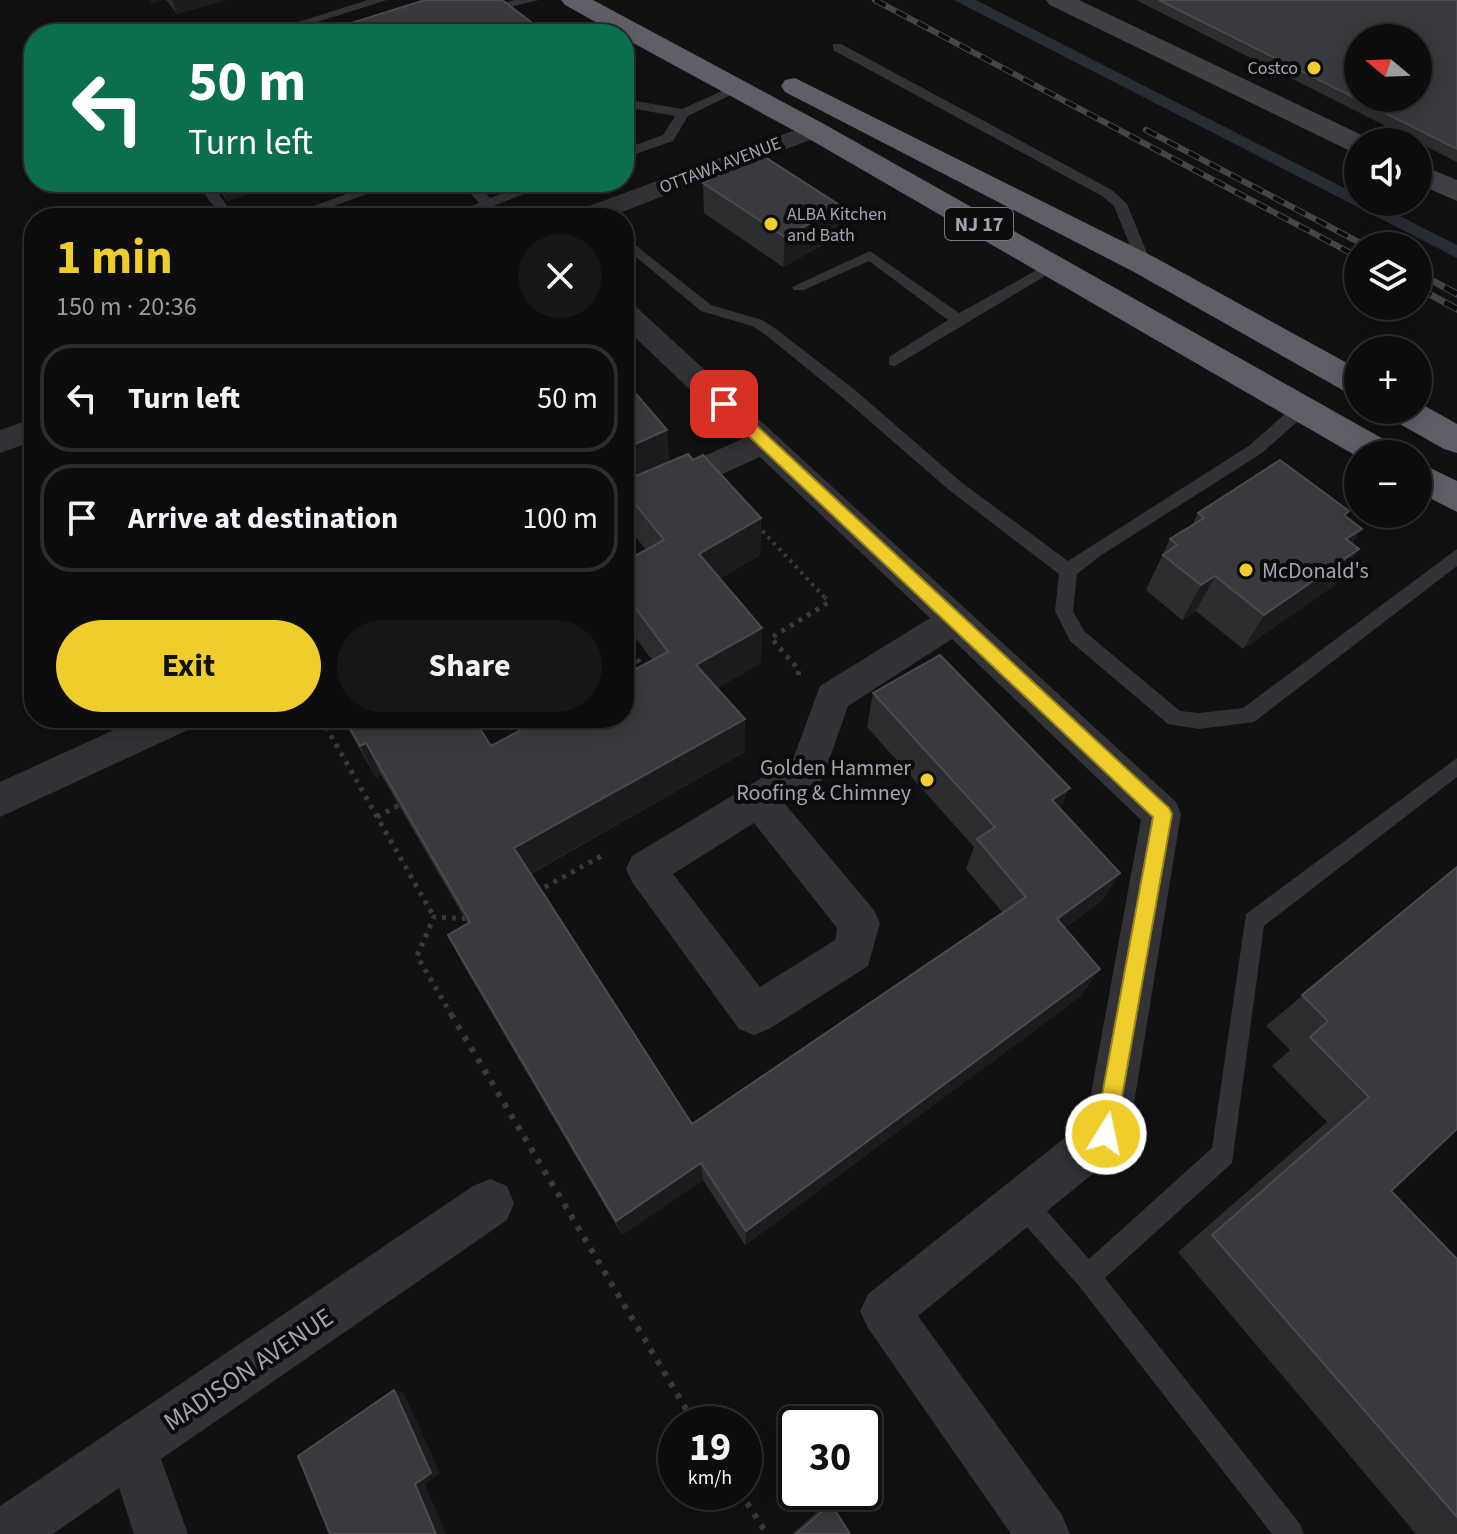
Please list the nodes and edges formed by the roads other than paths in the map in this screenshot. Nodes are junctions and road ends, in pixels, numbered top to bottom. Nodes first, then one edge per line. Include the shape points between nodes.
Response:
1 (381, 0) edge
2 (479, 0) edge
3 (533, 0) edge
4 (574, 0) edge
5 (632, 0) edge
6 (1059, 0) edge
7 (492, 7) junction
8 (463, 16) edge
9 (505, 16) edge
10 (300, 24) edge
11 (702, 37) dead end
12 (837, 47) dead end
13 (754, 72) junction
14 (634, 107) edge
15 (683, 113) junction
16 (814, 130) junction
17 (1344, 137) edge
18 (634, 150) edge
19 (1432, 180) edge
20 (363, 192) edge
21 (477, 192) edge
22 (520, 192) edge
23 (1457, 192) edge
24 (488, 204) junction
25 (317, 208) edge
26 (477, 208) edge
27 (614, 208) edge
28 (634, 248) edge
29 (1145, 265) junction
30 (1053, 267) junction
31 (799, 287) dead end
32 (634, 320) edge
33 (958, 320) junction
34 (895, 361) dead end
35 (1344, 376) edge
36 (1301, 409) junction
37 (1429, 424) edge
38 (24, 433) edge
39 (1356, 440) edge
40 (1457, 440) edge
41 (0, 442) edge
42 (764, 442) junction
43 (1432, 483) edge
44 (1457, 498) edge
45 (634, 501) edge
46 (1457, 556) edge
47 (1068, 571) junction
48 (955, 620) junction
49 (155, 728) edge
50 (1457, 766) edge
51 (0, 800) edge
52 (758, 800) junction
53 (1022, 1202) junction
54 (490, 1203) dead end
55 (1088, 1277) junction
56 (131, 1448) junction
57 (6, 1534) edge
58 (161, 1534) edge
59 (1043, 1534) edge
60 (1290, 1534) edge

1 - 10 lane
2 - 7 lane
3 - 7 lane
4 - 13 highway, NJ 17
5 - 11 highway
6 - 17 street
7 - 8 lane
7 - 9 lane
12 - 29 lane via 1107,193 1120,204
13 - 15 lane
13 - 16 highway, NJ 17
13 - 29 highway, NJ 17
14 - 15 lane
15 - 18 lane via 668,138
16 - 27 street, OTTAWA AVENUE
16 - 30 highway, NJ 17
19 - 23 street
20 - 25 lane
21 - 24 lane
22 - 24 lane
24 - 26 lane
28 - 47 lane via 706,308 771,332 955,486
29 - 35 highway, NJ 17
30 - 33 lane
30 - 36 highway, NJ 17
31 - 33 lane via 870,255
32 - 42 street
33 - 34 lane
36 - 39 highway, NJ 17
36 - 47 lane via 1256,449
37 - 40 highway
38 - 41 street
42 - 45 street
42 - 48 street
43 - 44 highway
46 - 47 lane via 1247,716 1199,721 1175,718 1077,636 1064,611
48 - 52 street via 833,697 809,769
48 - 53 street via 1162,814 1106,1134
49 - 51 street
50 - 55 lane via 1254,921 1223,1154
52 - 52 street via 646,869 754,1014 853,952 859,923
53 - 55 lane
53 - 59 street via 885,1311
54 - 56 street, MADISON AVENUE
55 - 60 lane
56 - 57 street, MADISON AVENUE
56 - 58 street

